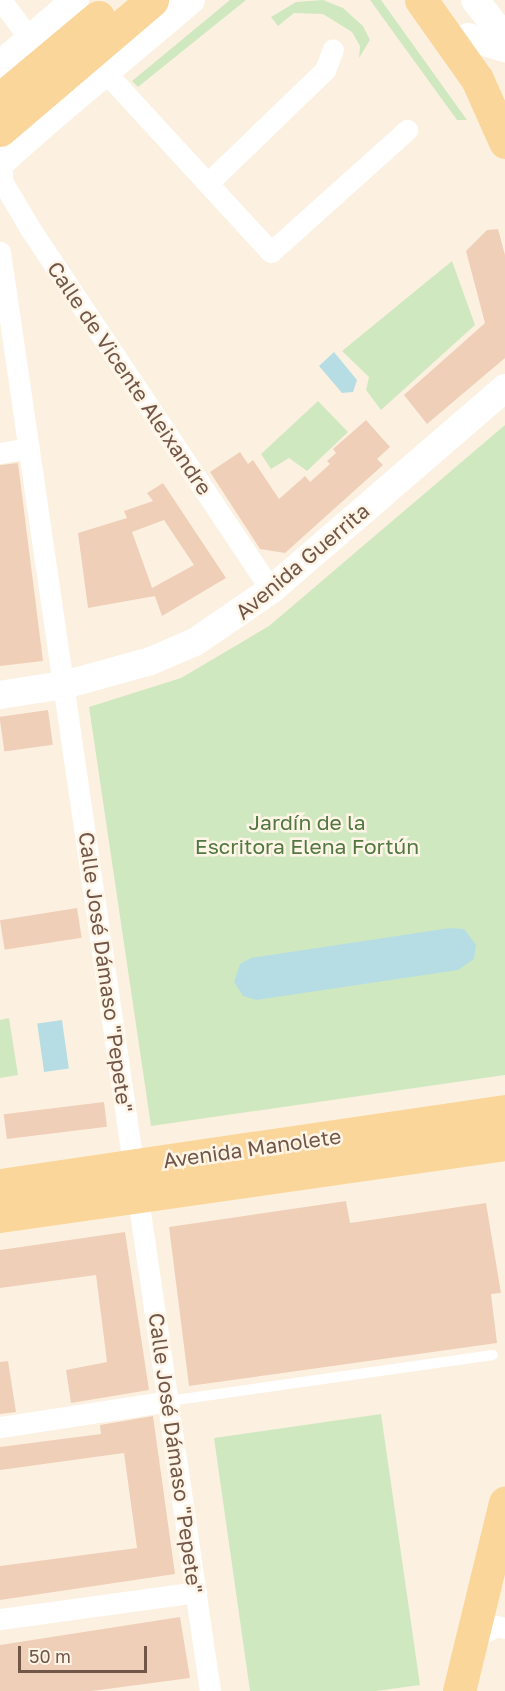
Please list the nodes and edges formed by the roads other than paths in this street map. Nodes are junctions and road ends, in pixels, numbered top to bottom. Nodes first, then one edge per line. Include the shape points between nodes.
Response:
1 (1, 0) edge
2 (75, 0) edge
3 (118, 0) edge
4 (152, 0) edge
5 (191, 0) edge
6 (421, 0) edge
7 (441, 0) edge
8 (482, 12) edge
9 (505, 38) edge
10 (505, 48) edge
11 (333, 49) dead end
12 (45, 60) junction
13 (98, 64) junction
14 (0, 65) edge
15 (0, 99) edge
16 (505, 104) edge
17 (51, 118) junction
18 (407, 130) dead end
19 (505, 142) edge
20 (2, 160) edge
21 (208, 183) junction
22 (0, 213) edge
23 (0, 252) edge
24 (505, 388) edge
25 (29, 448) junction
26 (0, 453) edge
27 (271, 590) junction
28 (64, 685) junction
29 (0, 694) edge
30 (505, 1111) edge
31 (505, 1144) edge
32 (134, 1165) junction
33 (0, 1185) edge
34 (139, 1198) junction
35 (0, 1216) edge
36 (493, 1355) dead end
37 (169, 1401) junction
38 (0, 1427) edge
39 (505, 1503) edge
40 (505, 1589) edge
41 (196, 1592) junction
42 (0, 1619) edge
43 (491, 1631) edge
44 (464, 1687) edge
45 (210, 1691) edge

1 - 12 street
2 - 12 street
3 - 12 main road
4 - 13 main road
5 - 13 street
6 - 19 main road via 477,79
7 - 8 main road
8 - 9 street
8 - 10 street
8 - 16 main road
11 - 21 street via 325,70
12 - 13 main road
12 - 14 street
12 - 15 main road
12 - 17 street via 61,97
12 - 20 main road
13 - 17 street
13 - 21 street
17 - 20 street
18 - 21 street via 271,252
20 - 22 street
20 - 27 street, Calle de Vicente Aleixandre
23 - 25 street, Calle José Dámaso "Pepete"
24 - 27 street, Avenida Guerrita
25 - 26 street
25 - 28 street, Calle José Dámaso "Pepete"
27 - 28 street, Avenida Guerrita via 195,642 151,661
28 - 29 street, Avenida Guerrita
28 - 32 street, Calle José Dámaso "Pepete"
30 - 32 main road, Avenida Manolete
31 - 34 main road, Avenida Manolete
32 - 33 main road, Avenida Manolete
32 - 34 street, Calle José Dámaso "Pepete"
34 - 35 main road, Avenida Manolete
34 - 37 street, Calle José Dámaso "Pepete"
36 - 37 lane
37 - 38 street
37 - 41 street, Calle José Dámaso "Pepete"
39 - 43 main road
40 - 43 main road
41 - 42 street
41 - 45 street, Calle José Dámaso "Pepete"
43 - 44 main road

